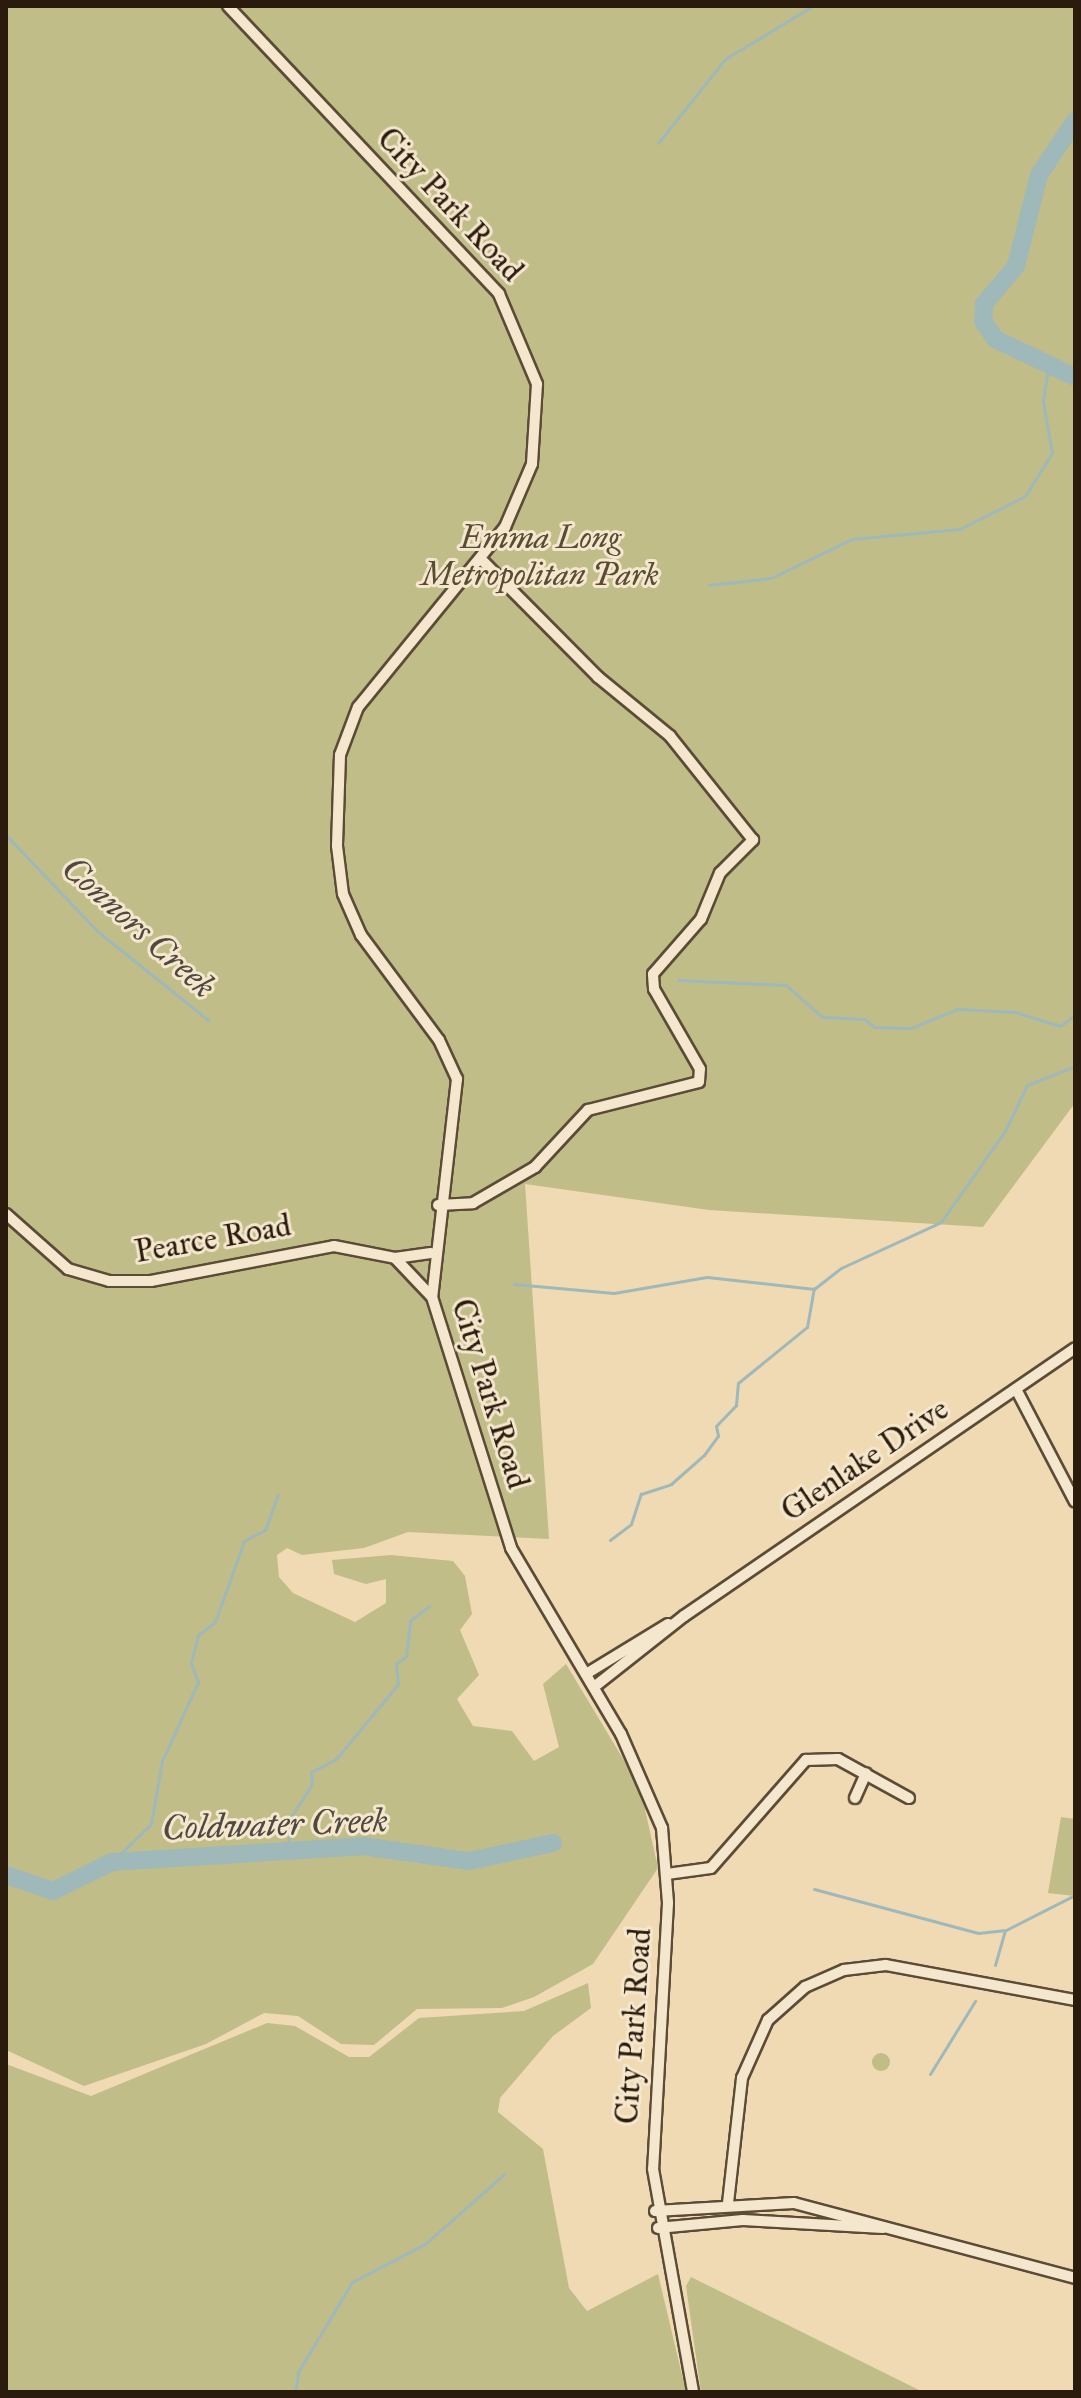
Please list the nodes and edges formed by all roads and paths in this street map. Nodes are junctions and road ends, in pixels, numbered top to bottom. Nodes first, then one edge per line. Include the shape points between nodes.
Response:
1 (228, 6) edge
2 (483, 561) junction
3 (438, 1205) junction
4 (6, 1214) edge
5 (431, 1253) junction
6 (395, 1258) junction
7 (432, 1297) junction
8 (1075, 1348) edge
9 (1016, 1389) junction
10 (1075, 1502) edge
11 (684, 1616) junction
12 (586, 1674) junction
13 (594, 1687) junction
14 (866, 1773) junction
15 (855, 1798) dead end
16 (909, 1798) dead end
17 (667, 1874) junction
18 (1075, 2000) edge
19 (728, 2203) junction
20 (655, 2211) junction
21 (658, 2228) junction
22 (909, 2230) junction
23 (1075, 2278) edge
24 (693, 2392) edge

1 - 2 street, City Park Road via 499,294 521,330 537,384 537,442 516,505
2 - 3 street, City Park Road via 358,707 337,777 339,875 351,915 439,1040 457,1079
2 - 3 street via 598,677 670,736 753,840 720,873 701,919 653,974 654,989 700,1069 699,1082 588,1110 535,1167 473,1203
3 - 5 street, City Park Road
4 - 6 street, Pearce Road via 68,1269 109,1281 151,1281 334,1246
5 - 6 street, Pearce Road
5 - 7 street, City Park Road
6 - 7 street
7 - 12 street, City Park Road via 511,1548
8 - 9 street, Glenlake Drive
9 - 10 street
9 - 11 street, Glenlake Drive
11 - 12 street, Glenlake Drive
11 - 13 street, Glenlake Drive
12 - 13 street, City Park Road
13 - 17 street, City Park Road via 648,1787
14 - 15 street
14 - 16 street
14 - 17 street via 838,1759 806,1760 711,1868
17 - 20 street, City Park Road
18 - 19 street via 886,1965 844,1970 805,1987 768,2020 742,2078
19 - 20 street
19 - 22 street via 794,2203
20 - 21 street, City Park Road
21 - 22 street via 743,2220
21 - 24 street, City Park Road
22 - 23 street

